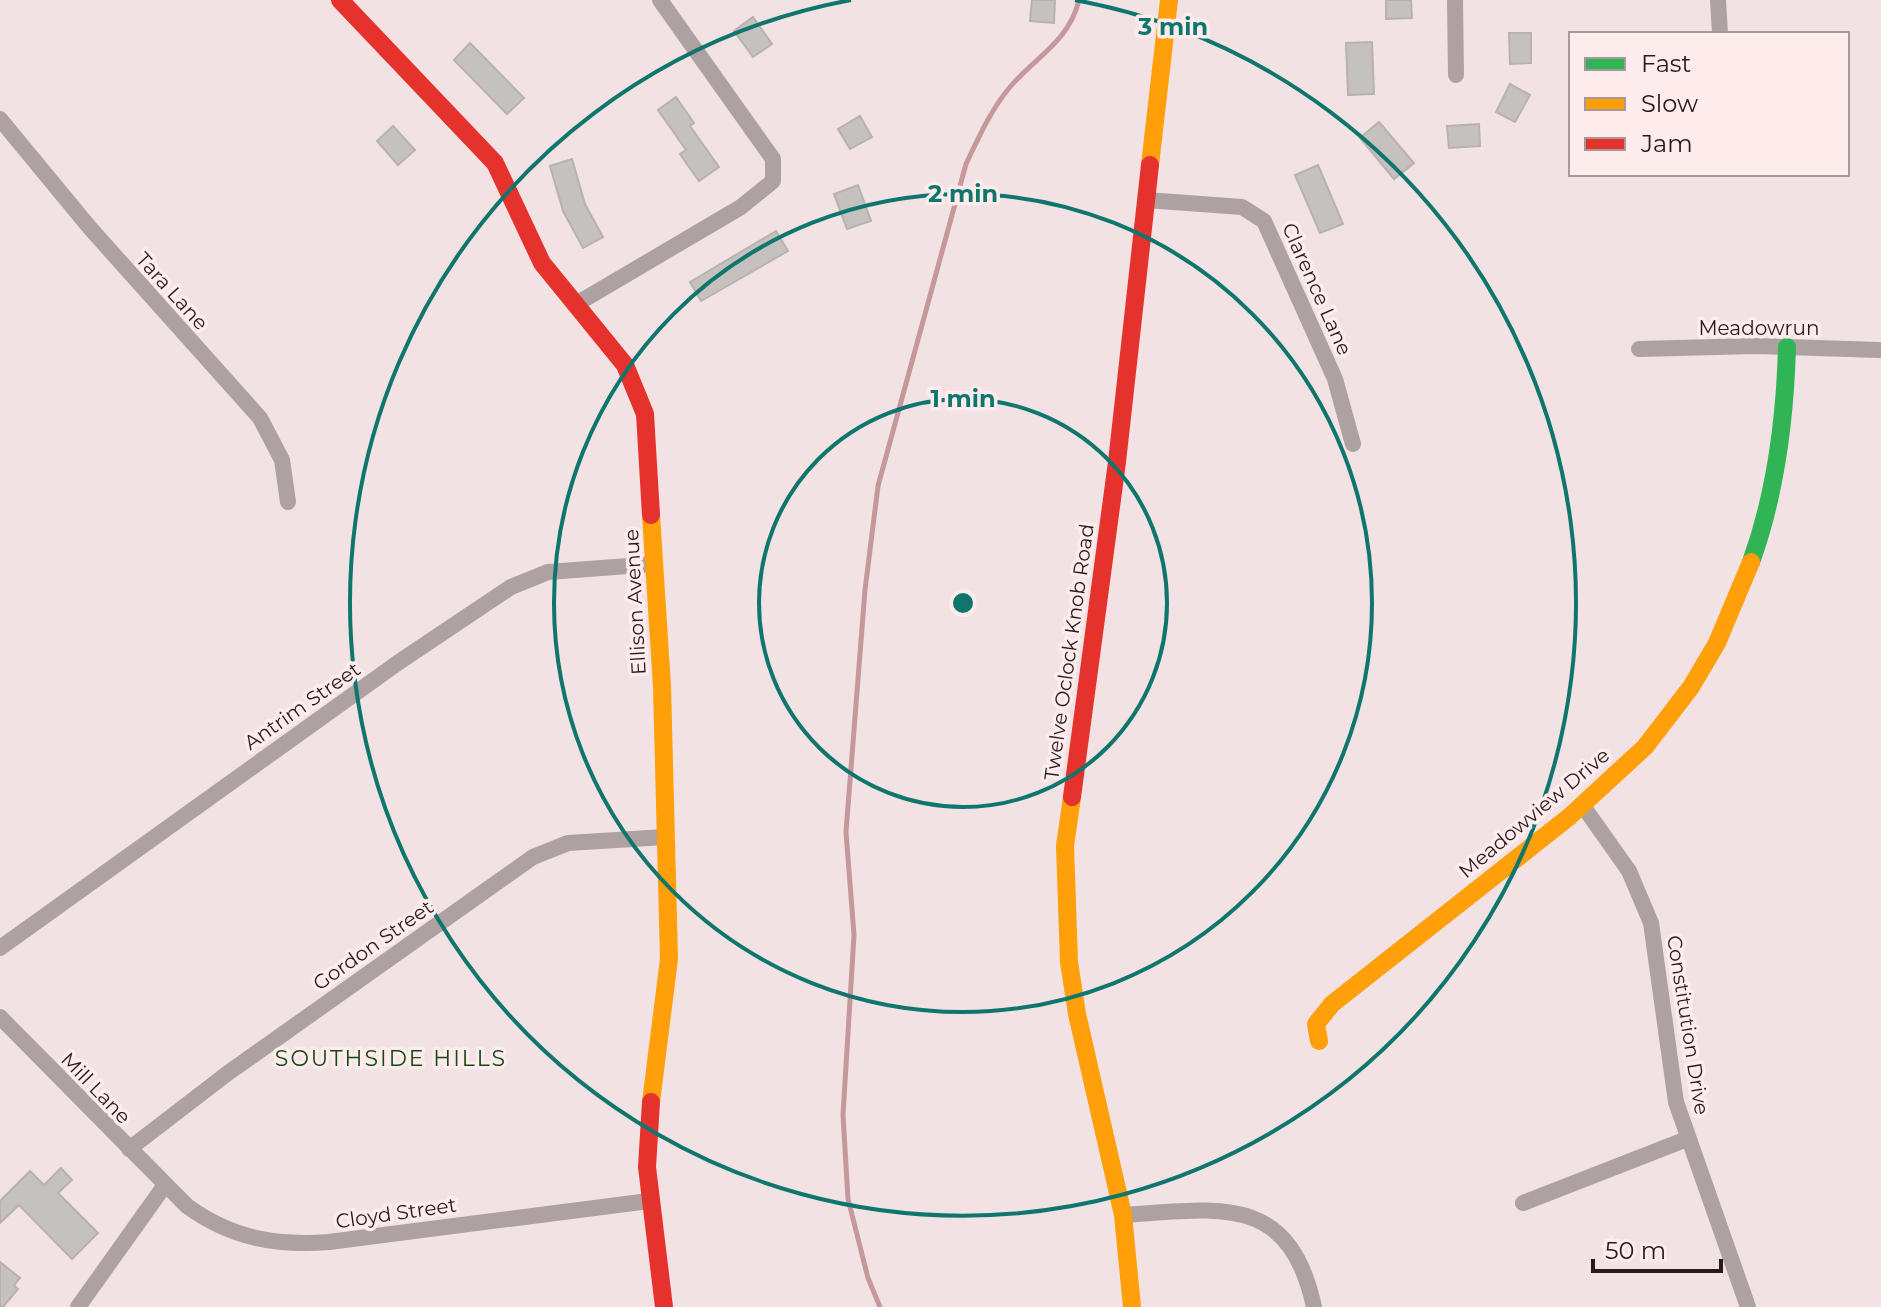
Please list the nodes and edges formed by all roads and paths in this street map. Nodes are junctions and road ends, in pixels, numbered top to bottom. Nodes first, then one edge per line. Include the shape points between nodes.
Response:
1 (340, 0) edge
2 (660, 0) edge
3 (1169, 0) edge
4 (1455, 0) edge
5 (1718, 0) edge
6 (1720, 32) edge
7 (1456, 75) dead end
8 (0, 119) edge
9 (1146, 200) junction
10 (578, 303) junction
11 (1787, 347) junction
12 (1639, 349) dead end
13 (1879, 350) dead end
14 (1353, 444) dead end
15 (288, 502) dead end
16 (655, 564) junction
17 (1583, 806) junction
18 (665, 837) junction
19 (0, 948) edge
20 (0, 1017) edge
21 (1319, 1041) dead end
22 (1687, 1139) junction
23 (129, 1149) junction
24 (165, 1185) junction
25 (649, 1201) junction
26 (1523, 1203) dead end
27 (1123, 1215) junction
28 (78, 1307) edge
29 (664, 1307) edge
30 (1132, 1307) edge
31 (1314, 1307) edge
32 (1748, 1307) edge

1 - 10 street, Ellison Avenue via 495,163 532,248
2 - 10 street via 743,114 773,159 775,171 766,189
3 - 9 street, Twelve Oclock Knob Road
4 - 7 street
5 - 6 street
8 - 15 street, Tara Lane via 260,418 282,460
9 - 14 street, Clarence Lane via 1242,207 1264,221 1335,379
9 - 27 street, Twelve Oclock Knob Road via 1065,846 1065,909 1077,1014
10 - 16 street, Ellison Avenue via 612,340 642,401 650,449
11 - 12 street, Meadowrun
11 - 13 street, Meadowrun
11 - 17 street, Meadowview Drive via 1782,441 1729,615 1689,691 1662,727
16 - 18 street, Ellison Avenue
16 - 19 street, Antrim Street via 548,572 511,587
17 - 21 street, Meadowview Drive via 1332,1004 1316,1024
17 - 22 street, Constitution Drive via 1629,871 1651,923 1672,1079
18 - 23 street, Gordon Street via 568,843 533,857
18 - 25 street, Ellison Avenue via 669,959 648,1126
20 - 23 street, Mill Lane
22 - 26 street
22 - 32 street, Constitution Drive
23 - 24 street, Mill Lane
24 - 25 street, Cloyd Street via 227,1231 303,1244
24 - 28 street
25 - 29 street, Ellison Avenue
27 - 30 street, Twelve Oclock Knob Road
27 - 31 street via 1172,1212 1260,1218 1286,1238

